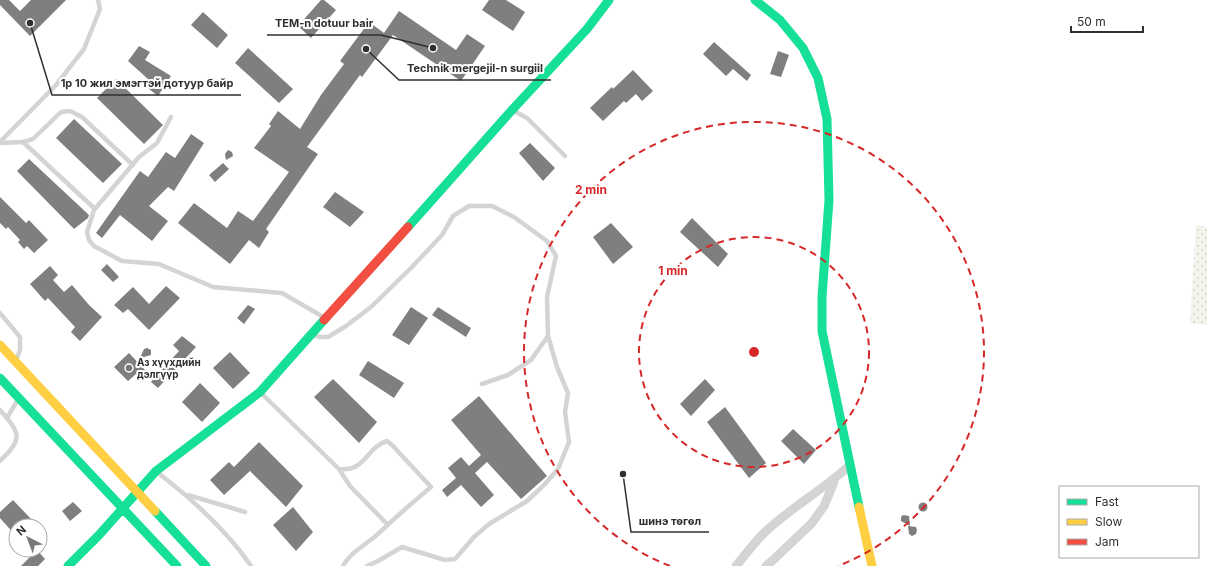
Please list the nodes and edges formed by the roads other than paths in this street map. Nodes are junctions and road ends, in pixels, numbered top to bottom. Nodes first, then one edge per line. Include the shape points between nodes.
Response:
1 (98, 0) edge
2 (609, 0) edge
3 (755, 0) edge
4 (512, 110) junction
5 (171, 117) dead end
6 (22, 142) junction
7 (0, 143) edge
8 (566, 156) dead end
9 (133, 165) junction
10 (95, 209) junction
11 (0, 313) edge
12 (326, 318) junction
13 (311, 334) junction
14 (548, 336) junction
15 (0, 345) edge
16 (16, 362) junction
17 (0, 378) edge
18 (482, 384) dead end
19 (260, 392) junction
20 (19, 398) junction
21 (0, 410) edge
22 (7, 418) junction
23 (0, 461) edge
24 (850, 465) junction
25 (339, 469) junction
26 (156, 471) junction
27 (834, 480) junction
28 (137, 491) junction
29 (187, 495) junction
30 (123, 509) junction
31 (245, 512) dead end
32 (387, 524) junction
33 (68, 566) edge
34 (177, 566) edge
35 (206, 566) edge
36 (252, 566) edge
37 (344, 566) edge
38 (367, 566) edge
39 (736, 566) edge
40 (766, 566) edge
41 (872, 566) edge

1 - 7 lane via 100,8 84,49 56,85
2 - 4 street via 587,29
3 - 24 street via 780,20 803,48 818,78 828,119 829,200 822,331
4 - 8 lane via 527,118
4 - 12 street
5 - 9 lane via 158,143 139,157
6 - 7 lane
6 - 9 lane via 33,139 61,112 70,111 82,117
6 - 10 lane
9 - 10 lane
10 - 12 lane via 87,232 89,240 94,246 122,261 159,264 213,286 282,293
11 - 16 lane via 20,337 20,350
12 - 13 street
13 - 14 lane via 328,338 372,307 442,235 453,216 469,206 492,206 514,216 547,241 556,256 547,297
13 - 19 street
14 - 18 lane via 531,360 508,375
14 - 38 lane via 568,393 565,412 569,442 558,469 527,501 488,524 455,559 445,560 402,547
15 - 16 street
16 - 28 street
17 - 20 street
19 - 25 lane
19 - 26 street
20 - 22 lane
20 - 30 street
21 - 22 lane
22 - 23 lane via 17,436 9,452
24 - 27 street
24 - 41 street
25 - 32 lane via 350,486
25 - 32 lane via 355,468 380,443 387,441 431,487
26 - 28 street
26 - 29 lane
27 - 39 street via 763,534
27 - 40 street via 824,506 812,523
28 - 30 street
28 - 35 street
29 - 31 lane
29 - 36 lane via 241,550
30 - 33 street
30 - 34 street
32 - 37 lane via 380,533 356,551

